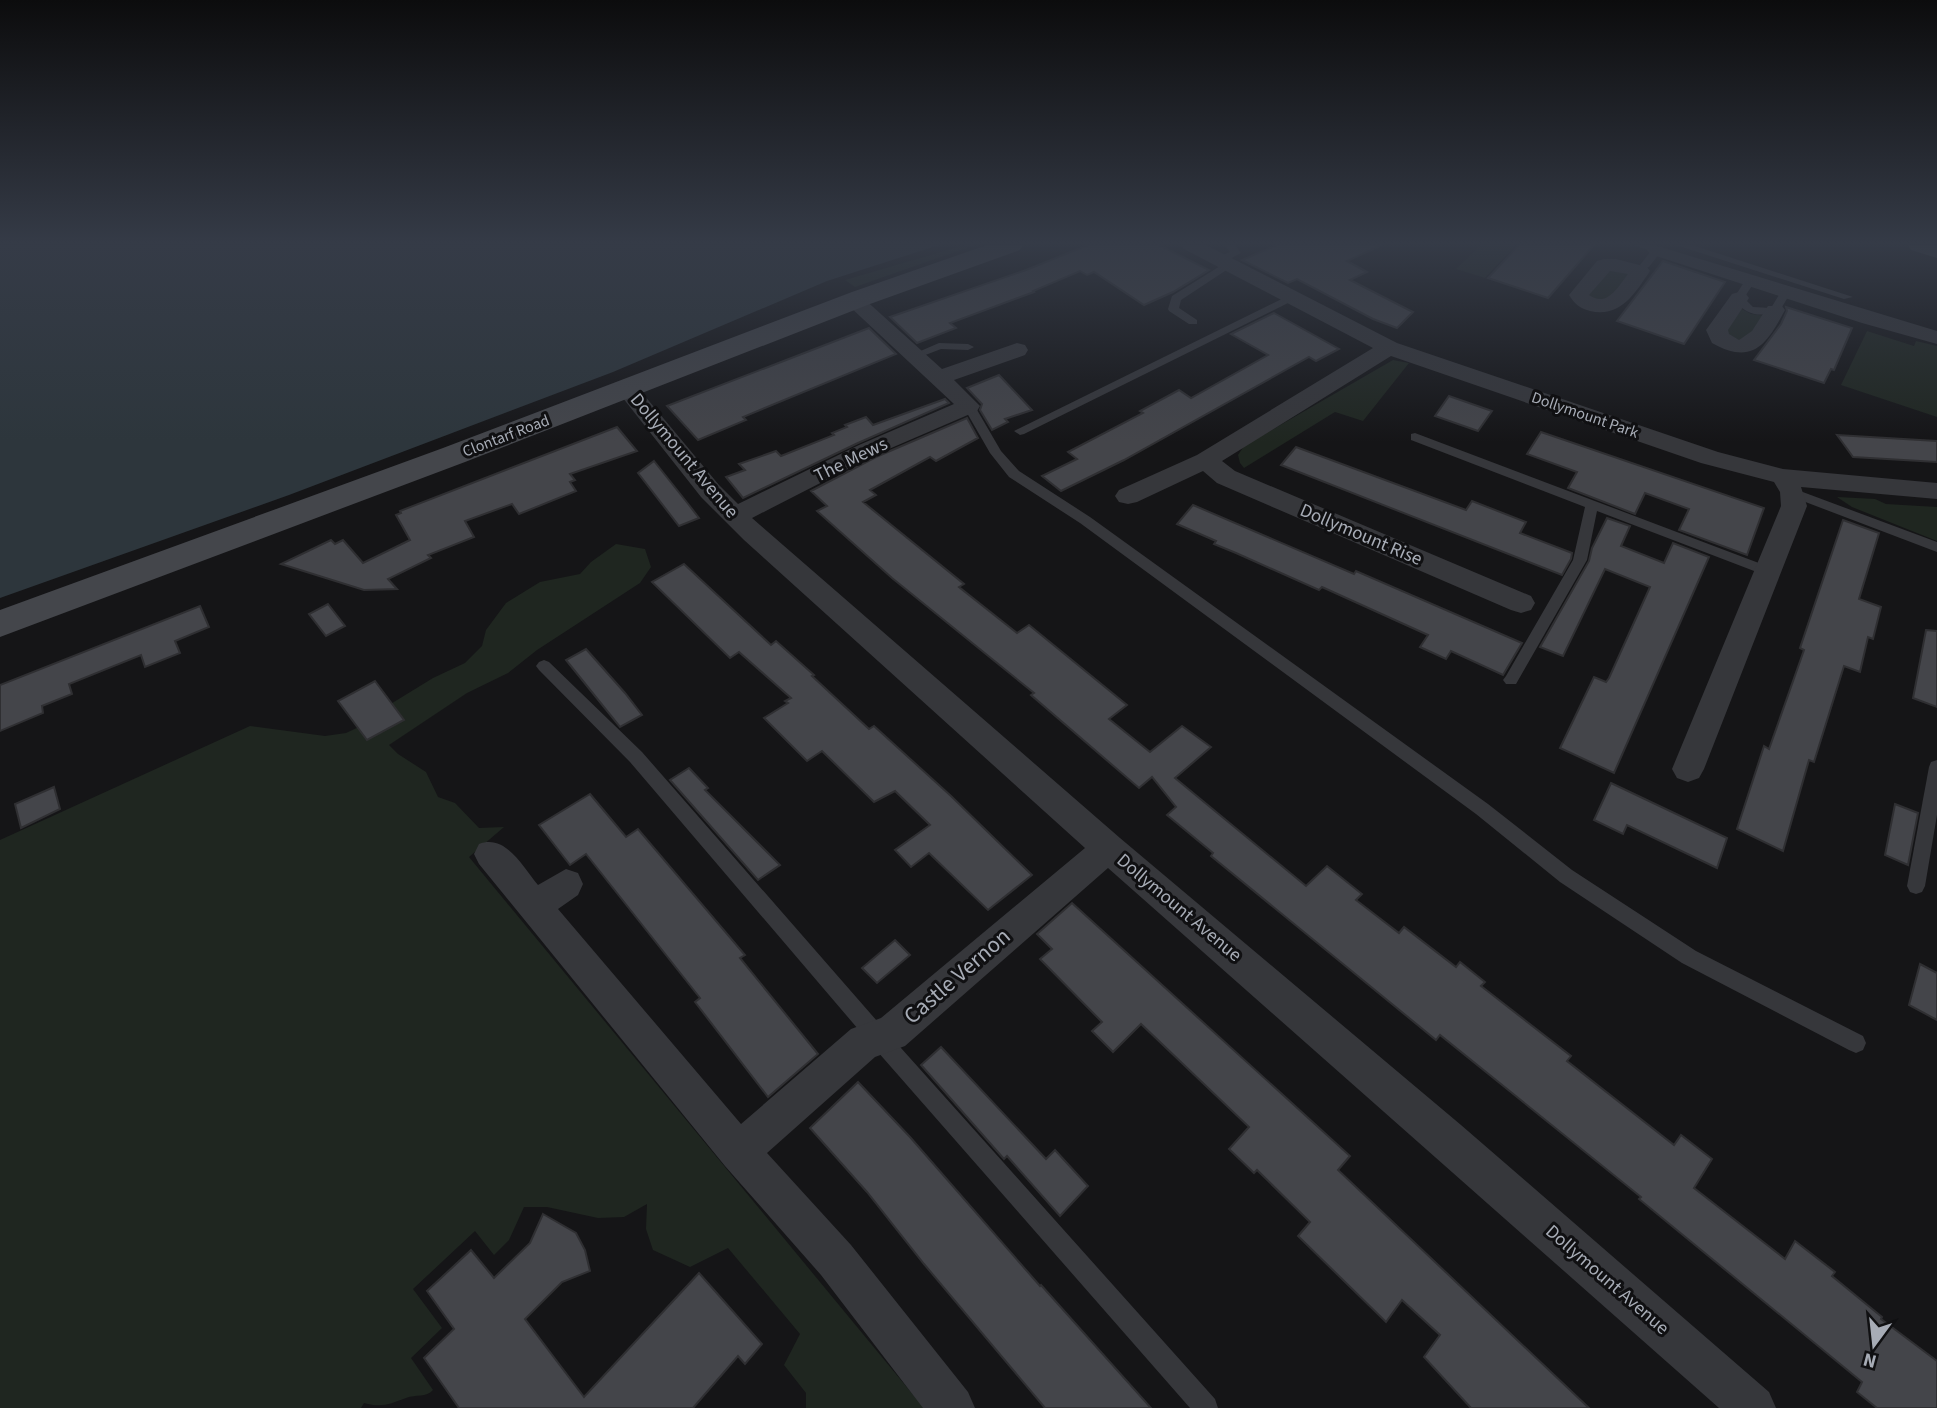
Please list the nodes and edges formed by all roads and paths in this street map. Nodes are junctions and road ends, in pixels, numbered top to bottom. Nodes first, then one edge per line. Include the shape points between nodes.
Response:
1 (829, 311) edge
2 (866, 311) edge
3 (1176, 311) edge
4 (1264, 311) edge
5 (1318, 311) edge
6 (1730, 311) edge
7 (1775, 311) edge
8 (1822, 311) edge
9 (1193, 321) dead end
10 (1937, 338) edge
11 (968, 347) dead end
12 (1389, 348) junction
13 (1017, 349) dead end
14 (915, 356) junction
15 (939, 378) junction
16 (626, 388) junction
17 (969, 406) junction
18 (1020, 431) dead end
19 (1415, 437) dead end
20 (1206, 460) junction
21 (1788, 485) junction
22 (1937, 491) edge
23 (1128, 496) dead end
24 (1592, 505) junction
25 (735, 516) junction
26 (1937, 547) edge
27 (1767, 571) junction
28 (1521, 603) dead end
29 (0, 624) edge
30 (544, 666) dead end
31 (1511, 680) dead end
32 (1937, 767) edge
33 (1688, 769) dead end
34 (1108, 848) junction
35 (491, 855) dead end
36 (566, 884) dead end
37 (1916, 886) dead end
38 (534, 907) junction
39 (877, 1036) junction
40 (1856, 1043) dead end
41 (739, 1152) junction
42 (952, 1408) edge
43 (1206, 1408) edge
44 (1753, 1408) edge

1 - 16 main road, Clontarf Road
2 - 14 street
3 - 9 lane
4 - 18 lane
5 - 12 street, Dollymount Park
6 - 7 street via 1717,330 1720,338 1747,346 1756,343
8 - 10 street
11 - 14 lane via 939,346
12 - 20 street
12 - 21 street, Dollymount Park
13 - 15 street
14 - 15 street
15 - 17 street
16 - 25 street, Dollymount Avenue
16 - 29 main road, Clontarf Road
17 - 25 street, The Mews via 867,450
17 - 40 lane via 1014,474 1085,520 1449,784 1566,876 1689,957
19 - 24 lane
20 - 23 street
20 - 28 street, Dollymount Rise via 1226,477
21 - 22 street, Dollymount Park
21 - 26 lane
21 - 27 street via 1794,506
24 - 27 lane
24 - 31 lane via 1580,560
25 - 34 street, Dollymount Avenue
27 - 33 street
30 - 39 lane via 636,757
32 - 37 lane
34 - 39 street, Castle Vernon via 892,1033
34 - 44 street, Dollymount Avenue
35 - 38 street
36 - 38 street
38 - 41 street
39 - 41 street, Castle Vernon via 864,1042
39 - 43 lane
41 - 42 street via 836,1260

